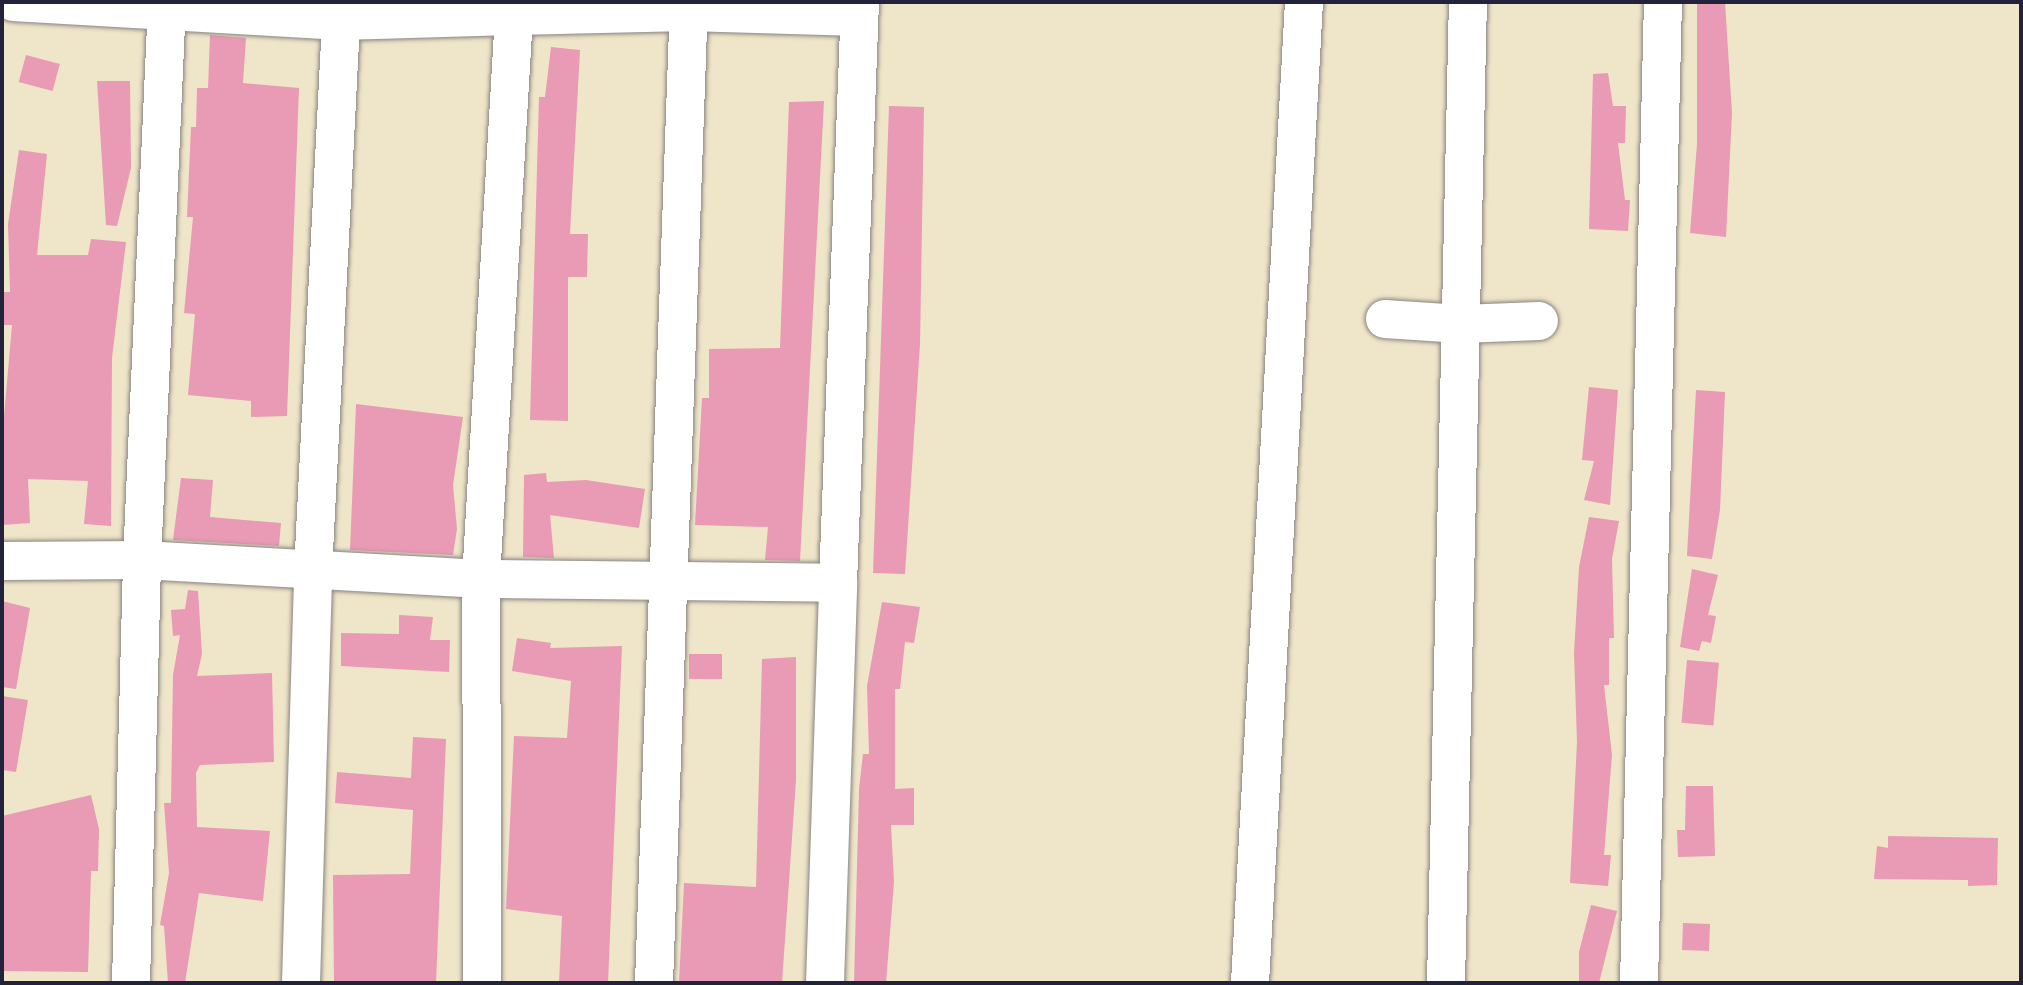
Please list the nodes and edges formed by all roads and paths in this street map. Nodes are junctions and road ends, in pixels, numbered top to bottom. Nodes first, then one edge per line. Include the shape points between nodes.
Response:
1 (13, 2) edge
2 (1304, 2) edge
3 (1468, 2) edge
4 (1663, 2) edge
5 (167, 7) edge
6 (689, 7) edge
7 (515, 9) edge
8 (860, 10) edge
9 (342, 12) edge
10 (1385, 319) dead end
11 (1539, 321) dead end
12 (1461, 324) junction
13 (142, 560) junction
14 (2, 561) edge
15 (313, 571) junction
16 (481, 579) junction
17 (668, 582) junction
18 (838, 583) junction
19 (131, 983) edge
20 (301, 983) edge
21 (482, 983) edge
22 (654, 983) edge
23 (825, 983) edge
24 (1250, 983) edge
25 (1446, 983) edge
26 (1639, 983) edge

1 - 5 street
2 - 24 street
3 - 12 street
4 - 26 street
5 - 9 street
5 - 13 street
6 - 7 street
6 - 8 street
6 - 17 street
7 - 9 street
7 - 16 street
8 - 18 street
9 - 15 street
10 - 12 street
11 - 12 street
12 - 25 street
13 - 14 street
13 - 15 street
13 - 19 street
15 - 16 street
15 - 20 street
16 - 17 street
16 - 21 street
17 - 18 street
17 - 22 street
18 - 23 street

